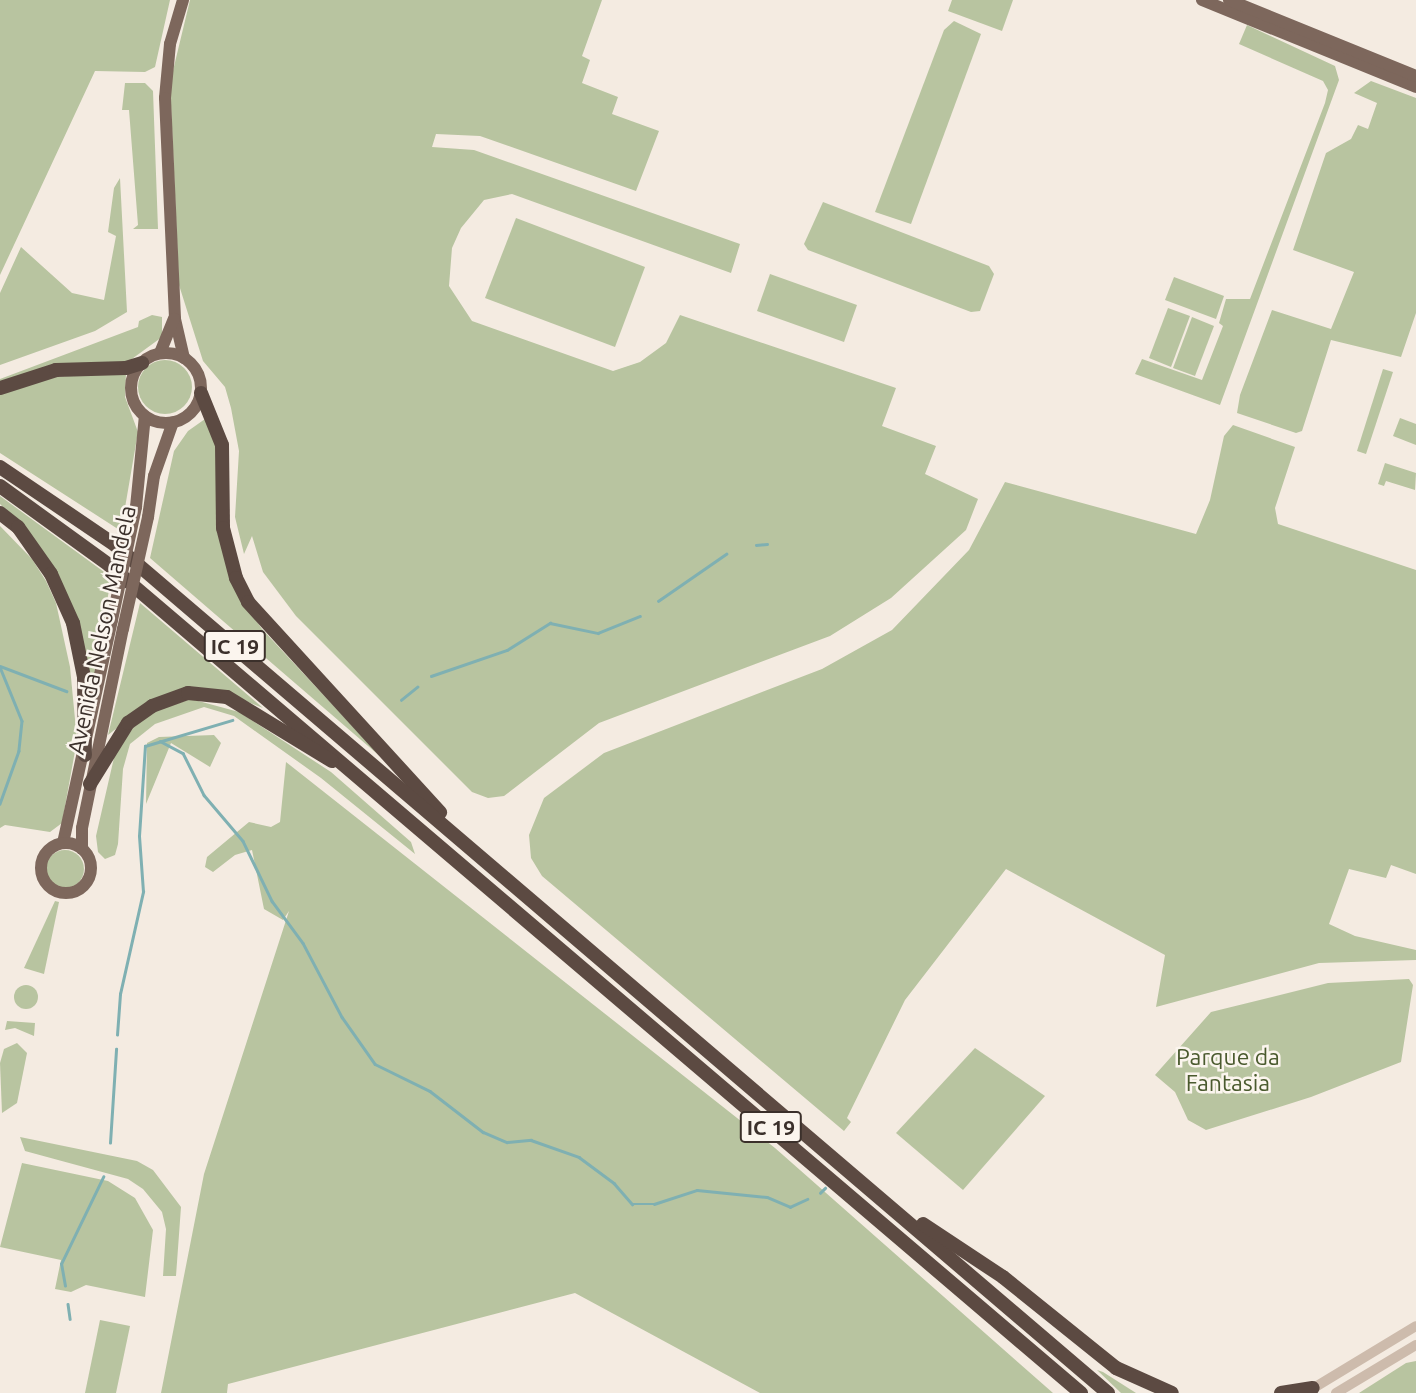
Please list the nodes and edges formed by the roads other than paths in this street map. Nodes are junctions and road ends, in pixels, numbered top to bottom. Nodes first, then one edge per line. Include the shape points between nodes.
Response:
1 (183, 0) edge
2 (1202, 0) edge
3 (1229, 0) edge
4 (1416, 76) edge
5 (1416, 88) edge
6 (174, 319) junction
7 (160, 354) junction
8 (184, 358) junction
9 (142, 363) junction
10 (0, 388) edge
11 (201, 393) junction
12 (145, 416) junction
13 (173, 422) junction
14 (0, 467) edge
15 (0, 486) edge
16 (0, 513) edge
17 (85, 755) junction
18 (90, 784) junction
19 (371, 785) junction
20 (460, 838) junction
21 (62, 843) junction
22 (82, 849) junction
23 (885, 1200) junction
24 (1416, 1326) edge
25 (1389, 1342) junction
26 (1416, 1345) edge
27 (1397, 1356) junction
28 (1309, 1391) edge
29 (1082, 1393) edge
30 (1108, 1393) edge
31 (1172, 1393) edge
32 (1281, 1393) edge
33 (1336, 1393) edge

1 - 6 main road via 170,44 164,97
2 - 5 main road
3 - 4 main road
6 - 7 main road
6 - 8 main road
7 - 8 main road
7 - 9 main road
8 - 11 main road via 196,369
9 - 10 highway via 126,368 56,370
9 - 12 main road via 131,390
11 - 13 main road via 186,416
11 - 20 highway via 222,446 223,528 236,578 248,602 415,781
12 - 13 main road
12 - 17 main road, Avenida Nelson Mandela, bridge via 136,507
13 - 18 main road, Avenida Nelson Mandela, bridge via 154,476
14 - 20 highway, IC 19 via 116,545
15 - 19 highway, IC 19 via 109,565
16 - 17 highway via 18,527 51,573 73,623 84,677
17 - 21 main road, Avenida Nelson Mandela
18 - 19 highway via 110,746 140,713 174,696 201,692 244,705
18 - 22 main road, Avenida Nelson Mandela
19 - 29 highway, IC 19
20 - 23 highway, IC 19
21 - 22 main road
21 - 22 main road via 51,848 41,866 46,883 61,892 72,892 86,883 91,865
23 - 30 highway, IC 19
23 - 31 highway via 1003,1277 1115,1368
24 - 25 street
25 - 27 street
25 - 28 street
26 - 27 street
27 - 33 street
28 - 32 highway

